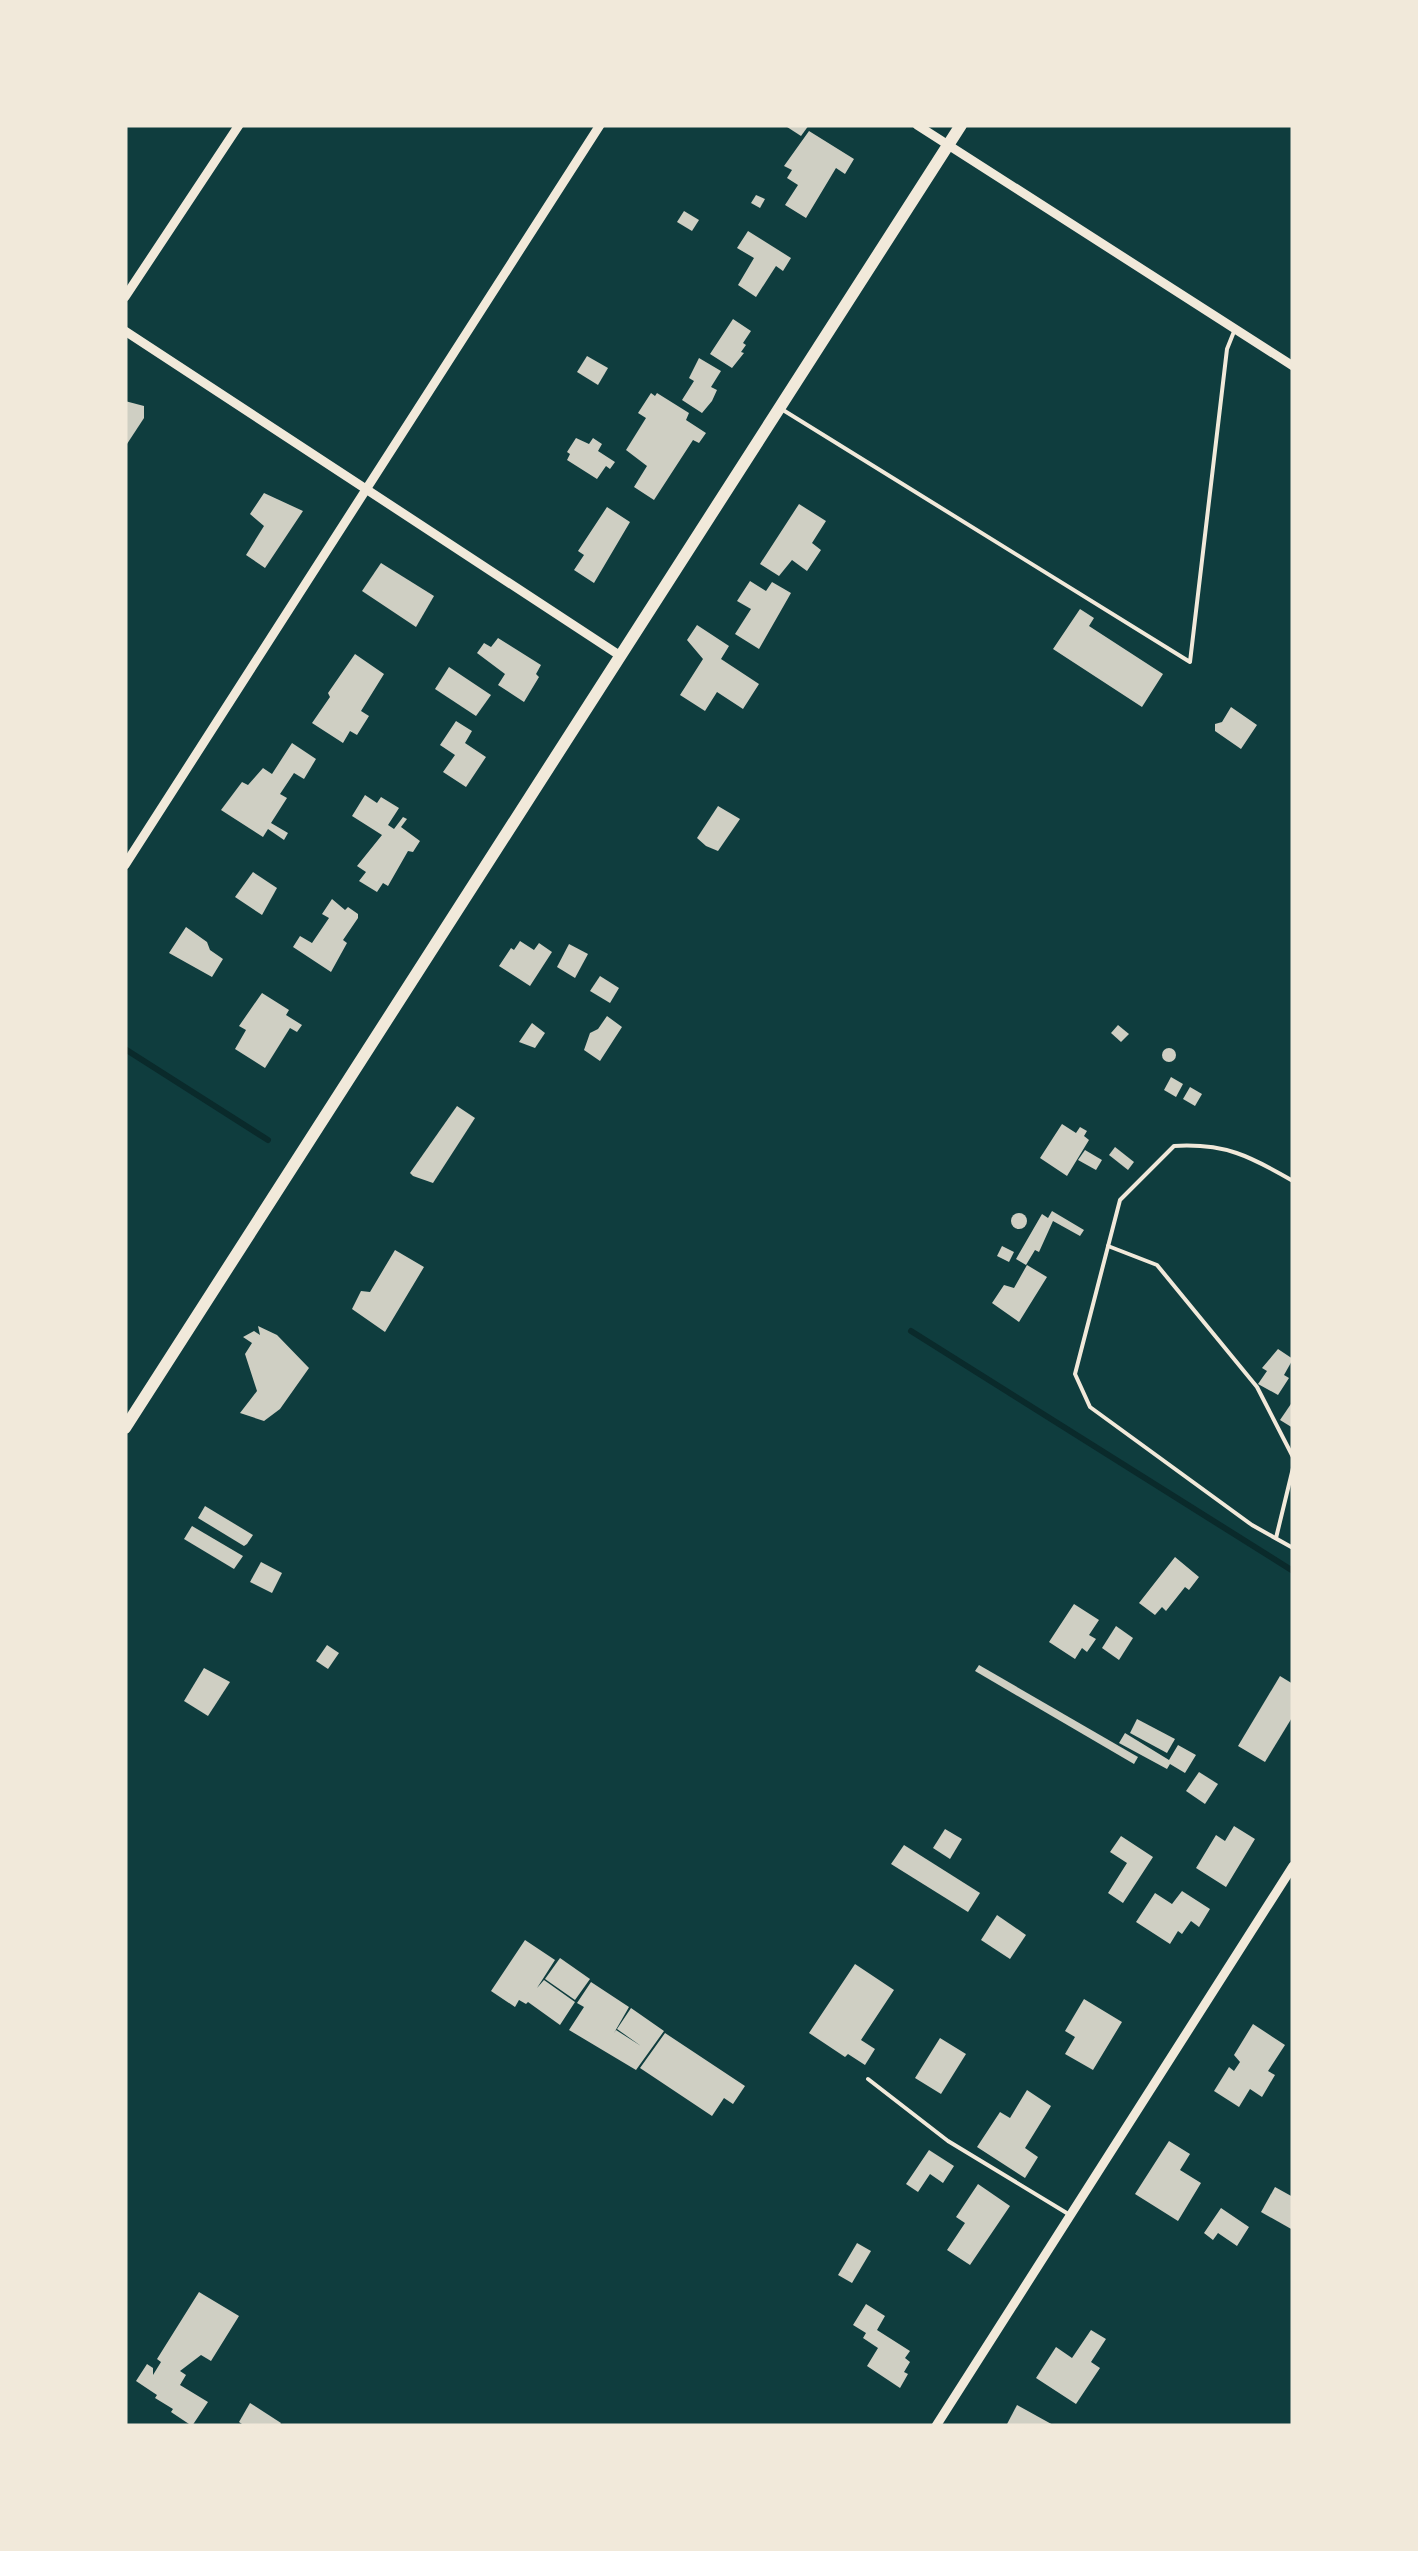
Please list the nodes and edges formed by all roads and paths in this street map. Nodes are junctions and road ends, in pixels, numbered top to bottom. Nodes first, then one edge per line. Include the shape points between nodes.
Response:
1 (239, 125) edge
2 (600, 125) edge
3 (918, 125) edge
4 (961, 125) edge
5 (948, 145) junction
6 (125, 298) edge
7 (1236, 329) junction
8 (125, 331) edge
9 (1293, 366) edge
10 (779, 408) junction
11 (369, 488) junction
12 (620, 655) junction
13 (125, 864) edge
14 (1293, 1180) edge
15 (1108, 1246) junction
16 (125, 1428) edge
17 (1293, 1457) edge
18 (1293, 1468) edge
19 (1276, 1538) junction
20 (1293, 1548) edge
21 (1293, 1866) edge
22 (868, 2079) dead end
23 (1070, 2215) junction
24 (936, 2426) edge

1 - 6 street
2 - 11 street
3 - 5 street
4 - 5 main road
5 - 7 street
5 - 10 main road
7 - 9 street
7 - 10 lane via 1227,348 1190,662
8 - 11 street
10 - 12 main road
11 - 12 street
11 - 13 street
12 - 16 main road
14 - 15 lane via 1254,1158 1207,1144 1174,1146 1120,1200
15 - 17 lane via 1156,1265 1257,1388
15 - 19 lane via 1075,1374 1090,1408
18 - 19 lane
19 - 20 lane
21 - 23 street
22 - 23 lane via 948,2141
23 - 24 street

